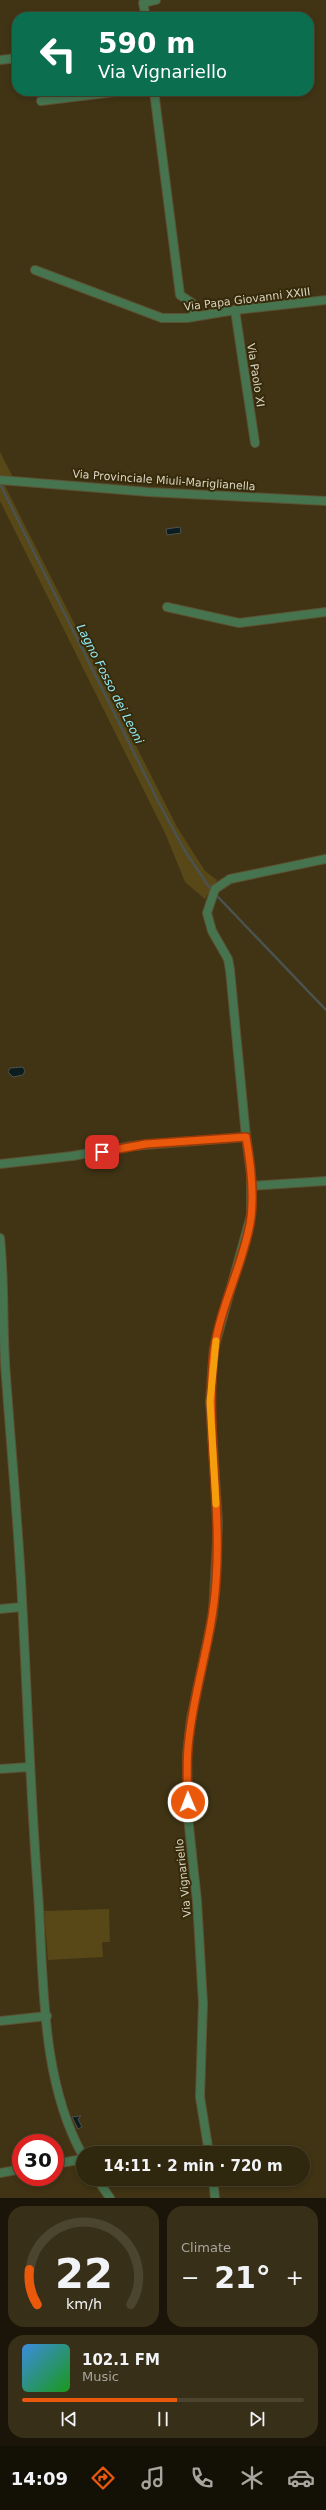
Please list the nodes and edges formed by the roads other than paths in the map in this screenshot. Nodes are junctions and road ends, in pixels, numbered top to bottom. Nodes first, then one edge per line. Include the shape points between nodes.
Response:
1 (156, 0) edge
2 (145, 12) edge
3 (12, 59) edge
4 (0, 60) edge
5 (82, 96) edge
6 (155, 96) edge
7 (41, 101) dead end
8 (36, 270) dead end
9 (326, 300) edge
10 (235, 310) junction
11 (195, 316) junction
12 (255, 443) dead end
13 (0, 480) edge
14 (326, 501) edge
15 (167, 607) dead end
16 (326, 612) edge
17 (326, 859) edge
18 (246, 1137) junction
19 (0, 1164) edge
20 (326, 1181) edge
21 (252, 1186) junction
22 (0, 1238) edge
23 (1, 1262) edge
24 (3, 1376) edge
25 (22, 1607) junction
26 (0, 1609) edge
27 (29, 1767) junction
28 (0, 1769) edge
29 (47, 2016) junction
30 (0, 2021) edge
31 (78, 2146) edge
32 (208, 2146) edge
33 (76, 2160) edge
34 (64, 2162) edge
35 (12, 2171) edge
36 (0, 2173) edge
37 (102, 2186) edge
38 (214, 2186) edge
39 (110, 2198) edge
40 (215, 2198) edge

1 - 2 street via 143,2
3 - 4 street
5 - 7 street
6 - 11 street via 180,295 192,303
8 - 11 street, Via Papa Giovanni XXIII via 162,318
9 - 10 street, Via Papa Giovanni XXIII
10 - 11 street, Via Papa Giovanni XXIII
10 - 12 street, Via Paolo XI
13 - 14 street, Via Provinciale Miuli-Mariglianella via 149,492
15 - 16 street via 238,623
17 - 18 street, Via Vignariello via 230,879 215,889 208,905 209,920 225,951 230,970
18 - 19 street via 132,1146
18 - 21 street, Via Vignariello
20 - 21 street
21 - 32 street, Via Vignariello via 250,1225 222,1314 214,1349 210,1402 218,1523 216,1581 209,1642 187,1755 188,1817 197,1902 202,1996 200,2097
22 - 23 street
23 - 24 street
24 - 25 street
25 - 26 street
25 - 27 street
27 - 28 street
27 - 29 street
29 - 30 street
29 - 31 street via 56,2092 64,2117
33 - 34 street
35 - 36 street
37 - 39 street
38 - 40 street

